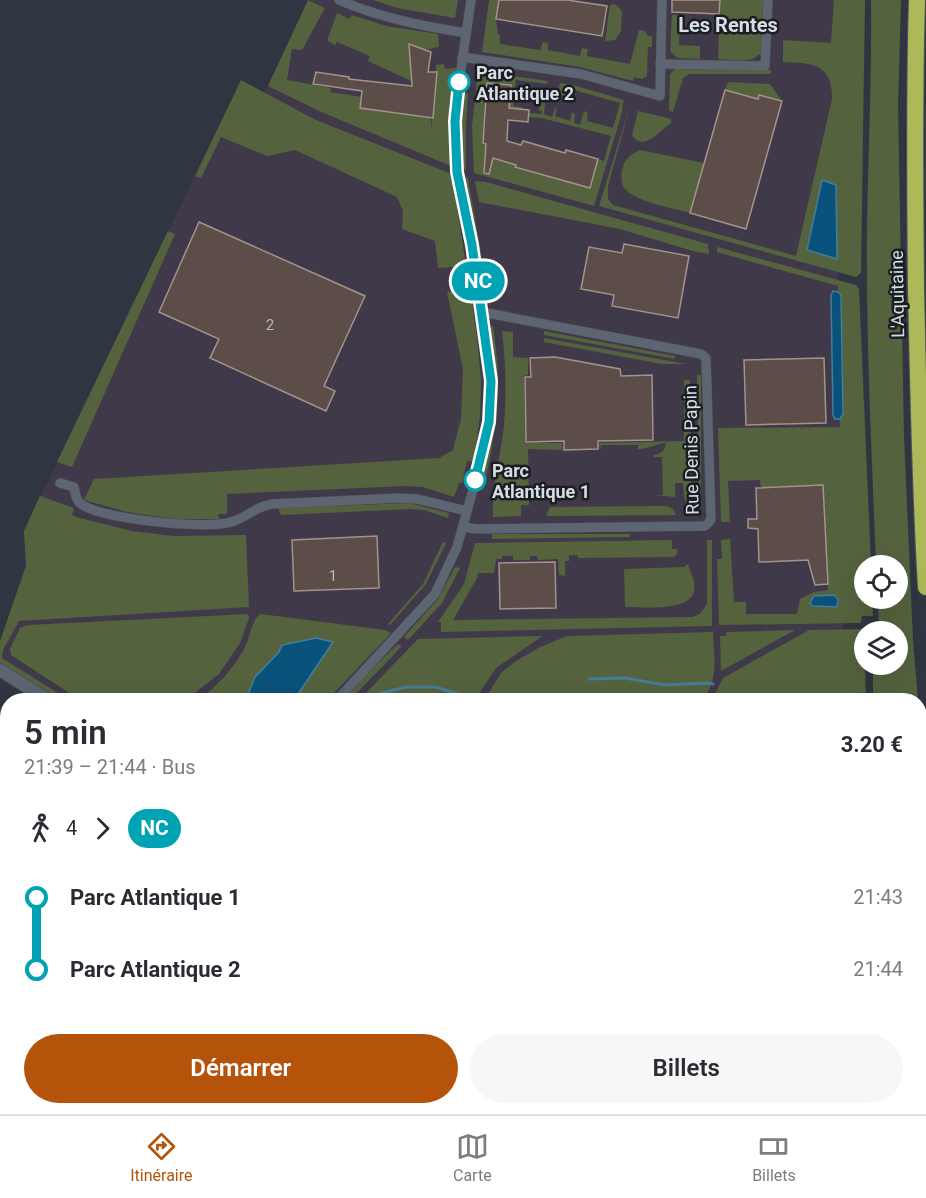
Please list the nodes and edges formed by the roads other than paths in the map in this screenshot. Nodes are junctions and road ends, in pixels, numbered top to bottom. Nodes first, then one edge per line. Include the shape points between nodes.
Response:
1 (339, 0) edge
2 (471, 0) edge
3 (662, 0) edge
4 (768, 0) edge
5 (917, 0) edge
6 (466, 33) junction
7 (462, 57) junction
8 (660, 64) junction
9 (482, 312) junction
10 (60, 483) dead end
11 (467, 511) junction
12 (463, 527) junction
13 (926, 586) edge
14 (0, 670) edge
15 (37, 693) edge
16 (344, 693) edge

1 - 6 street via 399,21
2 - 6 street
3 - 8 street
4 - 8 street via 765,66
5 - 13 highway, L'Aquitaine via 917,360
6 - 7 street
7 - 8 street via 581,74 660,96
7 - 9 street via 455,121 457,172
9 - 11 street via 491,381 489,422
9 - 12 street, Rue Denis Papin via 706,358 711,520 705,526
10 - 11 street via 75,487 81,504 163,524 231,523 257,507 273,504 388,498 417,499
11 - 12 street
12 - 16 street via 435,594
14 - 15 street

